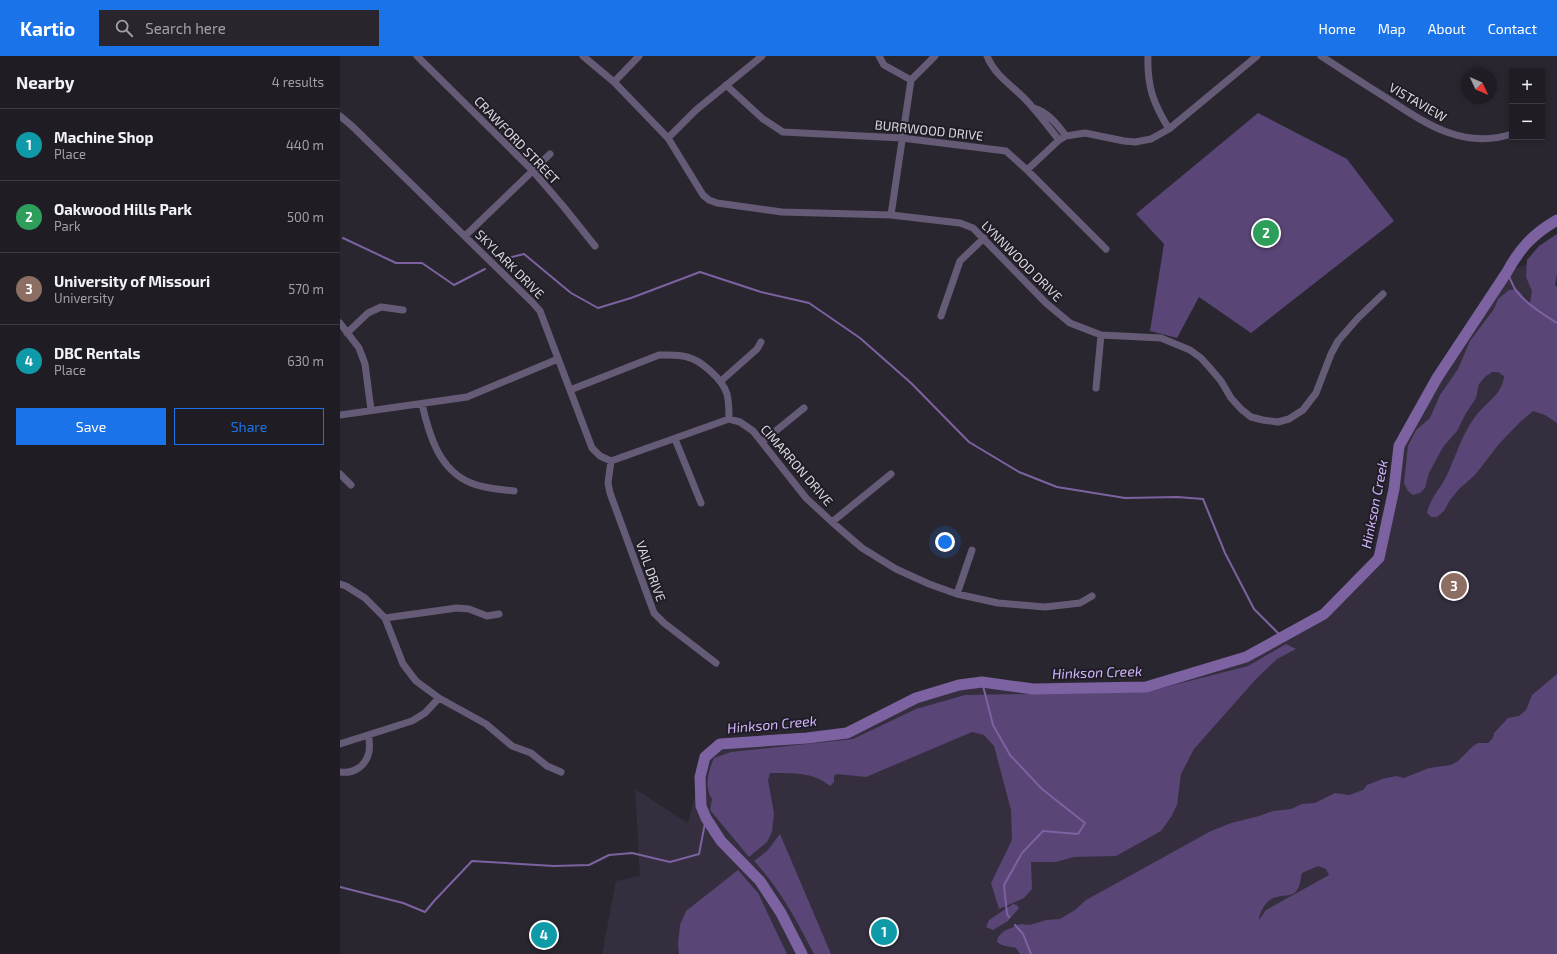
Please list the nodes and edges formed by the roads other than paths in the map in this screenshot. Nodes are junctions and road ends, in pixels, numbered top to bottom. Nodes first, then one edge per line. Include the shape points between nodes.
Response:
1 (417, 56) edge
2 (583, 56) edge
3 (639, 56) edge
4 (762, 56) edge
5 (879, 56) edge
6 (935, 56) edge
7 (987, 56) edge
8 (1148, 56) edge
9 (1257, 56) edge
10 (1321, 56) edge
11 (911, 80) junction
12 (614, 82) junction
13 (726, 85) junction
14 (1033, 108) junction
15 (340, 116) edge
16 (1168, 129) junction
17 (1509, 135) edge
18 (1066, 136) junction
19 (668, 138) junction
20 (902, 138) junction
21 (1059, 140) junction
22 (550, 154) dead end
23 (532, 170) junction
24 (1027, 170) junction
25 (891, 215) junction
26 (465, 236) junction
27 (984, 238) junction
28 (595, 246) dead end
29 (1106, 249) dead end
30 (1383, 294) dead end
31 (403, 310) dead end
32 (941, 316) dead end
33 (340, 323) edge
34 (347, 332) junction
35 (1101, 334) junction
36 (761, 342) dead end
37 (558, 359) junction
38 (721, 382) junction
39 (1096, 388) dead end
40 (570, 390) junction
41 (422, 404) junction
42 (804, 408) dead end
43 (371, 410) junction
44 (340, 415) edge
45 (729, 419) junction
46 (675, 439) junction
47 (762, 442) junction
48 (611, 461) junction
49 (340, 474) edge
50 (891, 474) dead end
51 (351, 485) dead end
52 (514, 491) dead end
53 (701, 503) dead end
54 (832, 522) junction
55 (972, 550) dead end
56 (340, 584) edge
57 (957, 594) junction
58 (1092, 596) dead end
59 (499, 614) dead end
60 (385, 618) junction
61 (716, 663) dead end
62 (439, 698) junction
63 (369, 736) junction
64 (340, 744) edge
65 (340, 772) edge
66 (561, 772) dead end

1 - 23 street, CRAWFORD STREET
2 - 12 street, LYNNWOOD DRIVE
3 - 12 street
4 - 13 street
5 - 11 street via 884,65
6 - 11 street
7 - 14 street via 997,73
8 - 16 street via 1150,88 1156,109
9 - 16 street
10 - 17 street, VISTAVIEW via 1426,124 1468,138 1487,139
11 - 20 street
12 - 19 street, LYNNWOOD DRIVE
13 - 19 street
13 - 20 street, BURRWOOD DRIVE via 763,119 783,132
14 - 18 street via 1050,117
14 - 21 street
15 - 26 street, SKYLARK DRIVE
16 - 18 street via 1151,139 1135,142 1085,133
18 - 21 street
19 - 25 street, LYNNWOOD DRIVE via 708,200 782,212
20 - 24 street, BURRWOOD DRIVE via 1006,151
20 - 25 street
21 - 24 street
22 - 23 street
23 - 26 street
23 - 28 street, CRAWFORD STREET
24 - 29 street, BURRWOOD DRIVE
25 - 27 street, LYNNWOOD DRIVE via 960,223 973,228
26 - 37 street, SKYLARK DRIVE via 540,311
27 - 32 street via 960,261
27 - 35 street, LYNNWOOD DRIVE via 1070,323
30 - 35 street, LYNNWOOD DRIVE via 1338,341 1310,403 1294,416 1278,422 1251,417 1241,409 1210,368 1190,350 1161,338
31 - 34 street via 381,307 368,313
33 - 34 street
34 - 43 street via 359,348 365,364
35 - 39 street
36 - 38 street via 757,350
37 - 40 street, SKYLARK DRIVE
37 - 41 street via 467,397
38 - 40 street via 689,357 674,354 659,355
38 - 45 street via 727,395
40 - 48 street, SKYLARK DRIVE via 592,448 600,456
41 - 43 street
41 - 52 street via 433,444 454,472 471,483
42 - 47 street
43 - 44 street
45 - 46 street
45 - 47 street, CIMARRON DRIVE via 740,422 753,431
46 - 48 street
46 - 53 street
47 - 54 street, CIMARRON DRIVE via 806,498
48 - 61 street, VAIL DRIVE via 608,483 610,493 654,613
49 - 51 street
50 - 54 street
54 - 57 street, CIMARRON DRIVE via 862,548 896,569
55 - 57 street
56 - 60 street via 365,598
57 - 58 street, CIMARRON DRIVE via 998,603 1045,607 1080,603
59 - 60 street via 487,616 469,609 457,608
60 - 62 street via 403,664 416,681
62 - 63 street via 425,714
62 - 66 street via 486,724 512,746 531,753 547,766
63 - 64 street
63 - 65 street via 369,752 365,762 348,773

